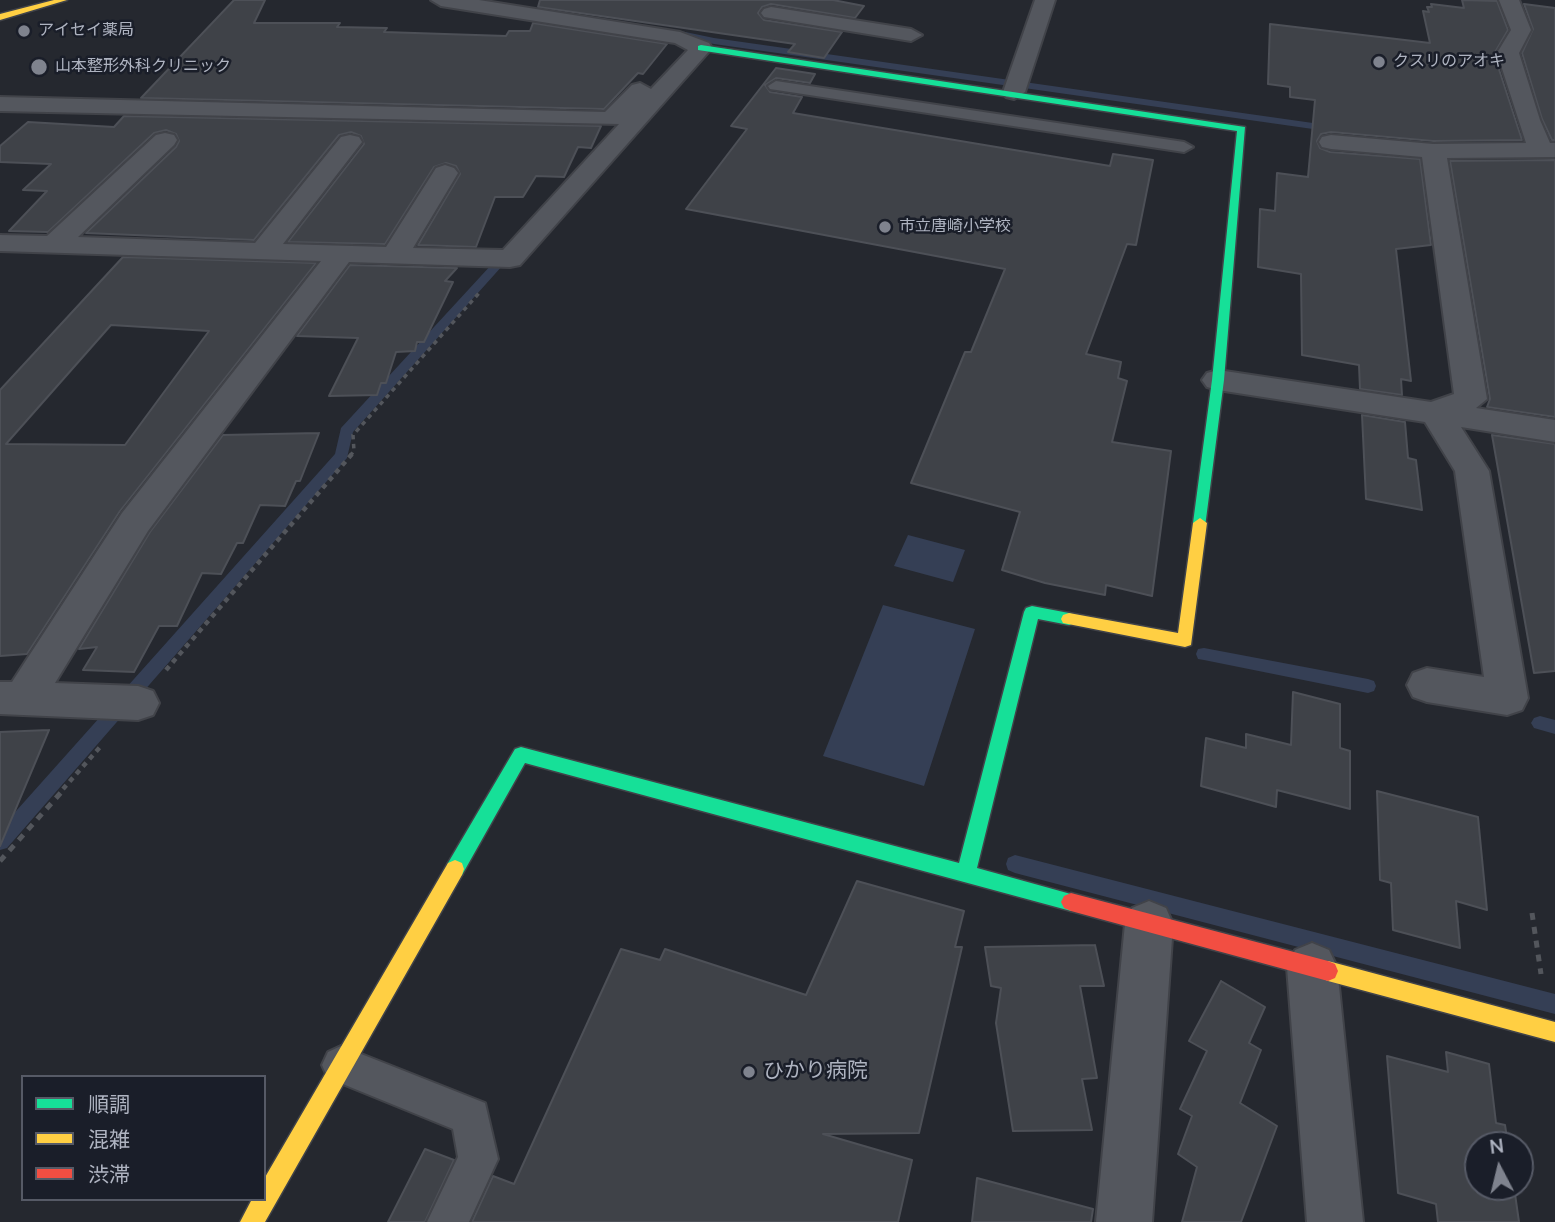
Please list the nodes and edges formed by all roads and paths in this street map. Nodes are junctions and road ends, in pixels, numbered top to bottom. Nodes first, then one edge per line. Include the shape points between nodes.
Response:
1 (63, 0) edge
2 (441, 0) edge
3 (1045, 0) edge
4 (1509, 0) edge
5 (772, 12) edge
6 (0, 17) edge
7 (911, 35) dead end
8 (694, 45) junction
9 (776, 86) dead end
10 (1015, 88) junction
11 (0, 104) edge
12 (611, 119) junction
13 (637, 119) junction
14 (1002, 120) junction
15 (165, 140) dead end
16 (350, 142) dead end
17 (1331, 142) dead end
18 (1541, 143) edge
19 (1184, 147) dead end
20 (1433, 151) junction
21 (445, 173) dead end
22 (0, 243) edge
23 (54, 245) junction
24 (263, 251) junction
25 (341, 254) junction
26 (395, 255) junction
27 (510, 259) junction
28 (1218, 380) junction
29 (1436, 412) junction
30 (1555, 430) edge
31 (1427, 685) dead end
32 (11, 698) edge
33 (138, 703) junction
34 (0, 861) edge
35 (966, 874) junction
36 (1532, 913) dead end
37 (1149, 924) junction
38 (1539, 960) dead end
39 (1312, 967) junction
40 (1555, 1032) edge
41 (341, 1065) junction
42 (266, 1199) edge
43 (265, 1201) edge
44 (253, 1222) edge
45 (448, 1222) edge
46 (1124, 1222) edge
47 (1335, 1222) edge

1 - 6 street
2 - 8 street
3 - 10 street
4 - 18 street via 1521,30 1508,53
5 - 7 street
8 - 10 street
8 - 12 street
8 - 13 street
9 - 14 lane
10 - 14 lane
10 - 28 street via 1242,129
11 - 12 street
12 - 13 street
13 - 27 street
14 - 19 lane
15 - 23 street
16 - 24 street
17 - 20 street
18 - 20 street
20 - 29 street via 1471,399
21 - 26 street
22 - 23 street
23 - 24 street
24 - 25 street
25 - 26 street
25 - 32 street via 135,522
26 - 27 street
27 - 33 path via 353,435 354,451
28 - 29 street
28 - 35 street via 1185,641 1032,612
29 - 30 street
29 - 31 street via 1472,471 1507,698
32 - 33 street
33 - 34 path
35 - 37 street
35 - 41 street via 521,754
36 - 38 path
37 - 39 street
37 - 46 street
39 - 40 street
39 - 47 street
41 - 42 street
41 - 45 lane via 471,1117 478,1159
43 - 44 street

